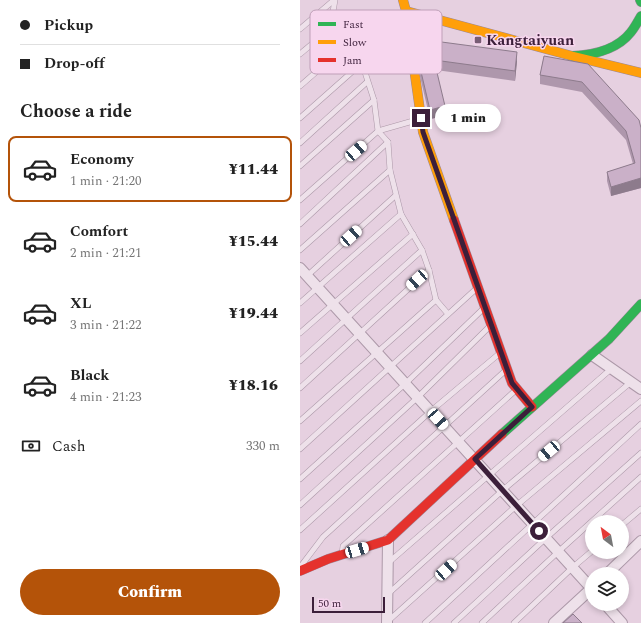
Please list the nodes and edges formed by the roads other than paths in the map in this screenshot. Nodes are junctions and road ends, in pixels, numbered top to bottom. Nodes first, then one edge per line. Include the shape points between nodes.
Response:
1 (334, 0) edge
2 (403, 0) edge
3 (323, 10) edge
4 (333, 10) edge
5 (406, 10) edge
6 (641, 16) edge
7 (310, 21) edge
8 (442, 21) edge
9 (300, 30) edge
10 (310, 46) edge
11 (300, 54) edge
12 (572, 56) junction
13 (314, 74) edge
14 (351, 74) edge
15 (365, 74) edge
16 (415, 74) edge
17 (641, 74) edge
18 (367, 82) junction
19 (300, 86) edge
20 (374, 100) junction
21 (300, 118) edge
22 (421, 118) junction
23 (378, 131) junction
24 (388, 142) junction
25 (300, 143) edge
26 (300, 166) edge
27 (390, 170) junction
28 (395, 196) junction
29 (300, 200) edge
30 (401, 214) junction
31 (300, 224) edge
32 (412, 234) junction
33 (300, 250) edge
34 (422, 250) junction
35 (429, 270) junction
36 (304, 272) edge
37 (317, 287) junction
38 (478, 287) junction
39 (436, 300) junction
40 (300, 303) edge
41 (333, 304) junction
42 (641, 304) edge
43 (485, 307) junction
44 (448, 314) junction
45 (346, 318) junction
46 (491, 326) junction
47 (359, 332) junction
48 (300, 333) edge
49 (377, 352) junction
50 (501, 352) junction
51 (592, 355) junction
52 (300, 360) edge
53 (390, 366) junction
54 (611, 368) junction
55 (507, 369) junction
56 (631, 382) junction
57 (406, 384) junction
58 (300, 388) edge
59 (516, 388) junction
60 (641, 389) edge
61 (418, 397) junction
62 (641, 401) edge
63 (532, 407) junction
64 (431, 411) junction
65 (300, 421) edge
66 (641, 424) edge
67 (445, 427) junction
68 (458, 441) junction
69 (300, 449) edge
70 (641, 453) edge
71 (475, 459) junction
72 (490, 476) junction
73 (641, 477) edge
74 (300, 479) edge
75 (503, 490) junction
76 (300, 505) edge
77 (516, 506) junction
78 (641, 509) edge
79 (629, 519) edge
80 (533, 523) junction
81 (300, 530) edge
82 (546, 538) junction
83 (388, 540) junction
84 (641, 541) edge
85 (558, 552) junction
86 (342, 555) junction
87 (585, 557) edge
88 (387, 564) junction
89 (300, 567) edge
90 (614, 567) edge
91 (572, 568) junction
92 (300, 572) edge
93 (585, 582) edge
94 (387, 594) junction
95 (585, 595) edge
96 (611, 611) edge
97 (387, 623) edge
98 (425, 623) edge
99 (454, 623) edge
100 (482, 623) edge
101 (514, 623) edge
102 (554, 623) edge
103 (622, 623) edge

1 - 3 lane
1 - 4 lane
2 - 5 street
6 - 12 street via 630,34 614,48 587,56
7 - 9 lane
8 - 12 street
10 - 11 lane
12 - 17 street
13 - 19 lane
14 - 21 lane
15 - 18 lane
16 - 22 street
18 - 20 lane
18 - 25 lane
20 - 23 lane
20 - 26 lane
22 - 23 lane
22 - 38 street via 423,132
23 - 24 lane
23 - 29 lane
24 - 27 lane
24 - 31 lane
27 - 28 lane
27 - 33 lane
28 - 30 lane
28 - 36 lane
30 - 32 lane
30 - 37 lane
32 - 34 lane
32 - 41 lane
34 - 35 lane
34 - 45 lane
35 - 39 lane
35 - 47 lane
36 - 37 street
37 - 40 lane
37 - 41 street
38 - 43 street
38 - 44 lane
39 - 44 lane
39 - 49 lane
41 - 45 street
41 - 48 lane
42 - 51 street
43 - 46 street
43 - 57 lane
44 - 53 lane
45 - 47 street
45 - 52 lane
46 - 50 street
46 - 61 lane
47 - 49 street
47 - 58 lane
49 - 53 street
49 - 65 lane
50 - 55 street
50 - 64 lane
51 - 54 street
51 - 63 street
53 - 57 street
53 - 69 lane
54 - 56 street
54 - 72 lane
55 - 59 street
55 - 67 lane
56 - 60 street
56 - 75 lane
57 - 61 street
57 - 74 lane
59 - 63 street
59 - 68 lane
61 - 64 street
61 - 76 lane
62 - 77 lane
63 - 71 street
64 - 67 street
64 - 81 lane
66 - 80 lane
67 - 68 street
67 - 89 lane via 323,537
68 - 71 street
68 - 86 lane via 343,546
70 - 82 lane
71 - 72 street
71 - 83 street
72 - 75 street
72 - 88 lane
73 - 85 lane
75 - 77 street
75 - 94 lane
77 - 80 street
77 - 97 lane
78 - 79 lane
80 - 82 street
80 - 98 lane
82 - 85 street
82 - 99 lane
83 - 86 street
83 - 88 street
84 - 90 street
85 - 91 street
85 - 100 lane
86 - 92 street via 307,567
87 - 91 lane
88 - 94 street
91 - 93 street
91 - 101 lane
94 - 97 street
95 - 102 street
96 - 103 street

